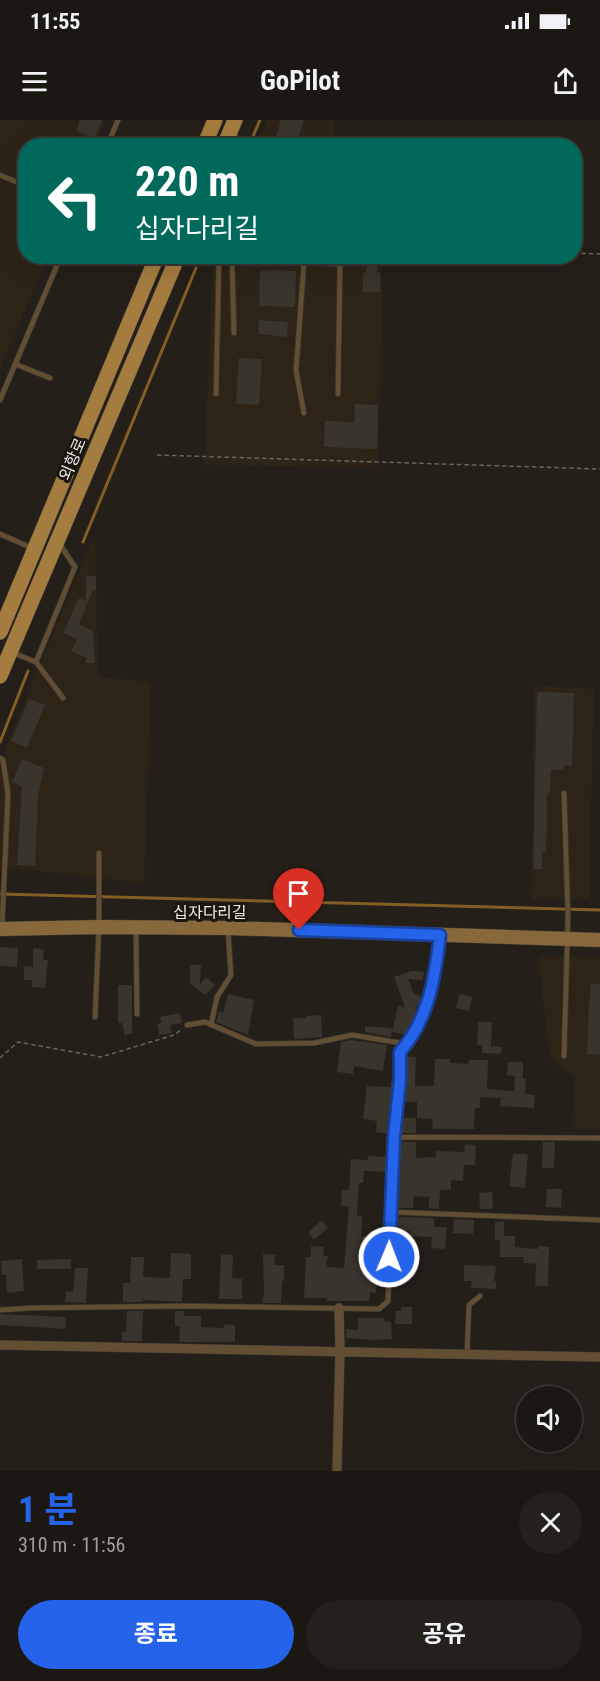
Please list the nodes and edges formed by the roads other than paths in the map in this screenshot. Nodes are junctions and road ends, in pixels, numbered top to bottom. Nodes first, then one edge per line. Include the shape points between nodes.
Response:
1 (118, 120) edge
2 (215, 120) edge
3 (111, 138) edge
4 (207, 138) edge
5 (0, 175) edge
6 (18, 183) edge
7 (58, 264) edge
8 (154, 264) edge
9 (175, 264) edge
10 (219, 264) edge
11 (232, 264) edge
12 (304, 264) edge
13 (340, 264) edge
14 (234, 333) dead end
15 (15, 364) junction
16 (50, 378) dead end
17 (216, 394) dead end
18 (338, 394) dead end
19 (0, 400) edge
20 (304, 413) dead end
21 (0, 534) edge
22 (57, 541) junction
23 (34, 549) junction
24 (0, 632) edge
25 (10, 652) junction
26 (36, 662) junction
27 (0, 676) edge
28 (63, 698) dead end
29 (2, 759) edge
30 (564, 793) dead end
31 (99, 853) dead end
32 (99, 927) junction
33 (136, 928) junction
34 (228, 928) junction
35 (1, 930) edge
36 (440, 935) junction
37 (568, 940) junction
38 (600, 940) edge
39 (137, 1014) dead end
40 (95, 1017) dead end
41 (187, 1025) road end
42 (211, 1025) junction
43 (407, 1044) junction
44 (564, 1056) dead end
45 (394, 1137) junction
46 (600, 1138) edge
47 (390, 1212) junction
48 (600, 1220) edge
49 (480, 1296) dead end
50 (339, 1308) junction
51 (0, 1310) edge
52 (0, 1345) edge
53 (340, 1351) junction
54 (467, 1354) junction
55 (600, 1357) edge
56 (338, 1471) edge

1 - 3 lane
2 - 4 main road
5 - 6 lane
7 - 15 lane
8 - 23 main road, 외항로
9 - 22 main road, 외항로
10 - 17 lane
11 - 14 lane
12 - 20 lane via 296,371
13 - 18 lane
15 - 16 lane
15 - 19 lane
21 - 23 lane
22 - 25 main road, 외항로
22 - 26 lane via 75,567
23 - 24 main road, 외항로
25 - 26 lane
25 - 27 main road, 외항로
26 - 28 lane
29 - 35 lane via 8,794
30 - 37 lane
31 - 32 lane
32 - 33 street, 십자다리길
32 - 35 street, 십자다리길
32 - 40 lane
33 - 34 street, 십자다리길
33 - 39 lane
34 - 36 street, 십자다리길
34 - 42 lane via 231,975 217,998
36 - 37 street, 십자다리길
36 - 43 lane via 430,995
37 - 38 street, 십자다리길
37 - 44 lane
41 - 42 lane
42 - 43 lane via 256,1044 314,1043 352,1035
43 - 45 lane via 400,1052
45 - 46 lane
45 - 47 lane
47 - 48 lane
47 - 50 lane via 388,1301 379,1309
49 - 54 lane via 469,1305
50 - 51 lane
50 - 53 street
52 - 53 street
53 - 54 street
53 - 56 street
54 - 55 street

